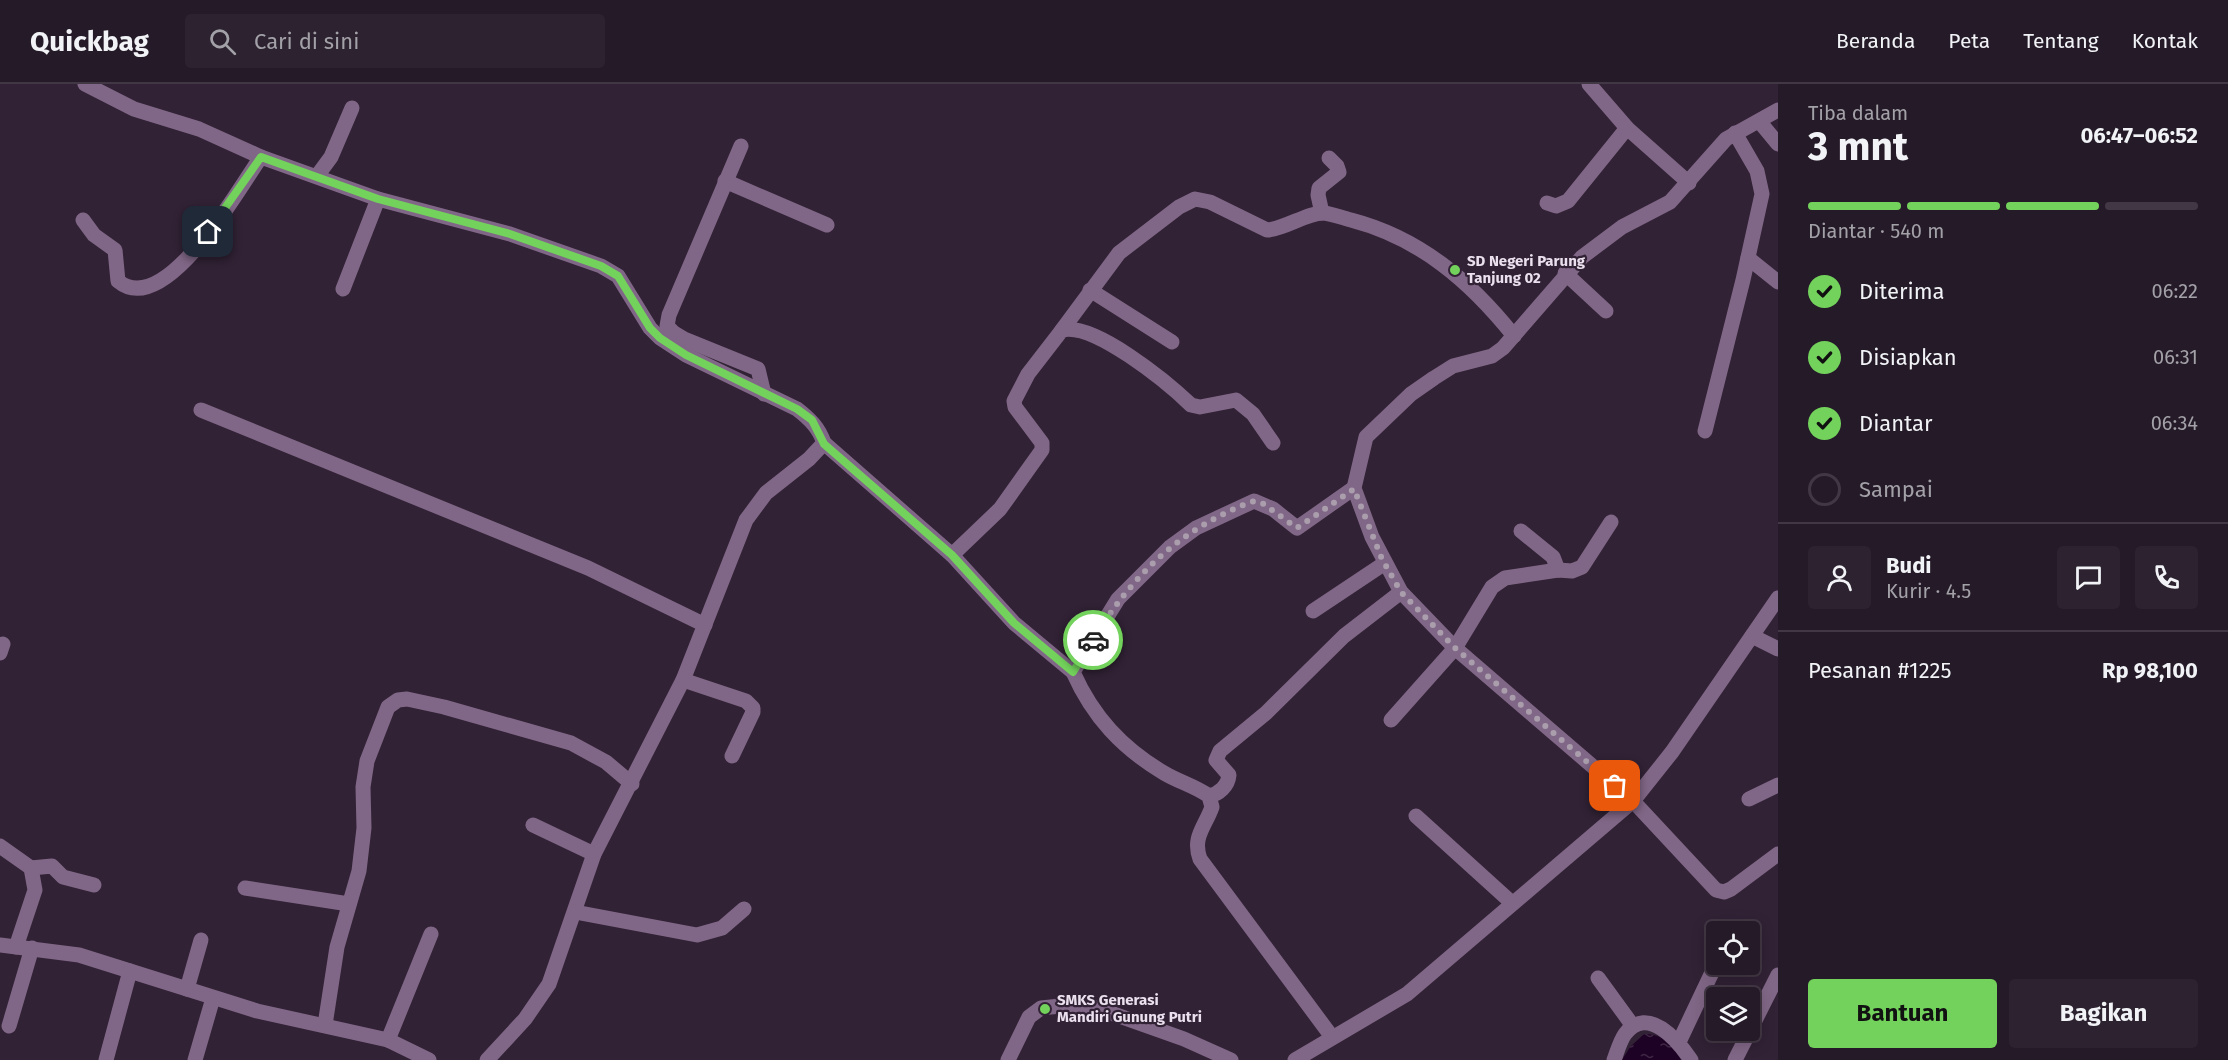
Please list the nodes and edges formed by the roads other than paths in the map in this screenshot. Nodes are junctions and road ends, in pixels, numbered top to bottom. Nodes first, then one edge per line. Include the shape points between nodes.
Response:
1 (85, 84) edge
2 (1589, 84) edge
3 (352, 108) dead end
4 (1778, 110) edge
5 (1759, 121) junction
6 (1627, 128) junction
7 (1735, 132) junction
8 (1778, 144) edge
9 (741, 146) dead end
10 (261, 157) junction
11 (1329, 158) dead end
12 (317, 176) junction
13 (725, 181) junction
14 (1689, 183) junction
15 (378, 199) junction
16 (1547, 203) dead end
17 (1322, 213) junction
18 (83, 220) dead end
19 (827, 225) dead end
20 (1749, 258) junction
21 (1565, 273) junction
22 (1778, 282) edge
23 (343, 290) dead end
24 (1090, 290) junction
25 (1606, 311) dead end
26 (1062, 330) junction
27 (1514, 336) junction
28 (1172, 342) dead end
29 (764, 394) junction
30 (201, 411) dead end
31 (1705, 431) dead end
32 (1273, 443) dead end
33 (824, 444) junction
34 (1354, 489) junction
35 (1611, 522) dead end
36 (1521, 531) dead end
37 (952, 555) junction
38 (1385, 563) junction
39 (1558, 570) junction
40 (1401, 592) junction
41 (1778, 598) edge
42 (1313, 611) dead end
43 (705, 625) junction
44 (1752, 636) junction
45 (1455, 648) junction
46 (1778, 649) edge
47 (1073, 672) junction
48 (683, 680) junction
49 (1391, 720) dead end
50 (732, 756) dead end
51 (632, 784) junction
52 (1778, 785) edge
53 (1209, 796) junction
54 (1749, 799) dead end
55 (1633, 801) junction
56 (1416, 816) dead end
57 (533, 825) dead end
58 (0, 846) edge
59 (594, 854) junction
60 (1778, 854) edge
61 (32, 868) junction
62 (94, 885) dead end
63 (245, 888) dead end
64 (1512, 903) junction
65 (349, 904) junction
66 (744, 909) dead end
67 (575, 912) junction
68 (431, 934) dead end
69 (201, 940) dead end
70 (0, 945) edge
71 (16, 947) junction
72 (32, 948) junction
73 (130, 971) junction
74 (1711, 975) edge
75 (1778, 975) edge
76 (1599, 978) dead end
77 (187, 989) junction
78 (213, 998) junction
79 (325, 1025) junction
80 (9, 1026) dead end
81 (1633, 1026) junction
82 (1332, 1037) junction
83 (388, 1040) junction
84 (1678, 1042) junction
85 (106, 1060) edge
86 (195, 1060) edge
87 (429, 1060) edge
88 (487, 1060) edge
89 (1008, 1060) edge
90 (1232, 1060) edge
91 (1295, 1060) edge
92 (1614, 1060) edge
93 (1691, 1060) edge
94 (1735, 1060) edge

1 - 10 street via 134,109 199,129
2 - 6 street
3 - 12 street via 331,157
4 - 5 street
5 - 7 street
5 - 8 street
6 - 14 street
6 - 16 street via 1568,201 1556,206
7 - 14 street
7 - 20 street via 1762,184
9 - 13 street
10 - 12 street
10 - 18 street via 186,261 145,288 129,288 118,281 116,250 94,235
11 - 17 street via 1339,172 1319,188
12 - 15 street
13 - 19 street
13 - 29 street via 667,326 684,339 758,369
14 - 21 street via 1670,202 1595,246
15 - 23 street
15 - 29 street via 510,234 601,266 618,276 660,338
17 - 24 street via 1267,230 1210,201 1195,199 1119,253
17 - 27 street via 1376,226 1414,244 1460,278
20 - 22 street
20 - 31 street
21 - 25 street
21 - 27 street
24 - 26 street
24 - 28 street
26 - 32 street via 1087,332 1141,363 1191,405 1236,400 1253,414
26 - 37 street via 1015,394 1015,406 1042,443 1042,450 1000,509
27 - 34 street via 1491,356 1453,366 1434,378 1377,425 1366,437
29 - 33 street via 812,420
30 - 43 street via 588,568
33 - 37 street
33 - 43 street via 766,493 746,520
34 - 38 street
34 - 47 street via 1297,528 1254,501 1196,528 1170,547 1118,599
35 - 39 street via 1582,567
36 - 39 street via 1553,557
37 - 47 street via 1014,623
38 - 40 street
38 - 42 street
39 - 45 street via 1505,578 1492,587
40 - 45 street
40 - 53 street via 1344,636 1266,713 1220,751 1216,760 1226,770 1228,781 1218,794
41 - 44 street
43 - 48 street
44 - 46 street
44 - 55 street
45 - 49 street
45 - 55 street
47 - 53 street via 1100,720 1120,742 1163,773
48 - 50 street via 746,701 753,708
48 - 51 street
51 - 59 street
51 - 65 street via 606,762 571,743 444,707 398,700 384,715 367,761 359,871
52 - 54 street
53 - 82 street via 1212,807 1195,846 1200,859
55 - 60 street via 1716,890 1731,889
55 - 64 street
56 - 64 street
57 - 59 street
58 - 61 street
59 - 67 street
61 - 62 street via 52,866 63,877
61 - 71 street via 35,890
63 - 65 street
64 - 82 street via 1407,994
65 - 79 street
66 - 67 street via 722,928 697,935
67 - 88 street via 549,984
68 - 83 street
69 - 77 street
70 - 71 street
71 - 72 street
72 - 73 street via 80,955
72 - 80 street
73 - 77 street
73 - 85 street
74 - 84 street
75 - 94 street
76 - 81 street
77 - 78 street
78 - 79 street
78 - 86 street
79 - 83 street
81 - 84 street via 1647,1022
81 - 92 street
82 - 91 street
83 - 87 street
84 - 93 street
89 - 90 street via 1029,1017 1041,1008 1070,1005 1094,1007

